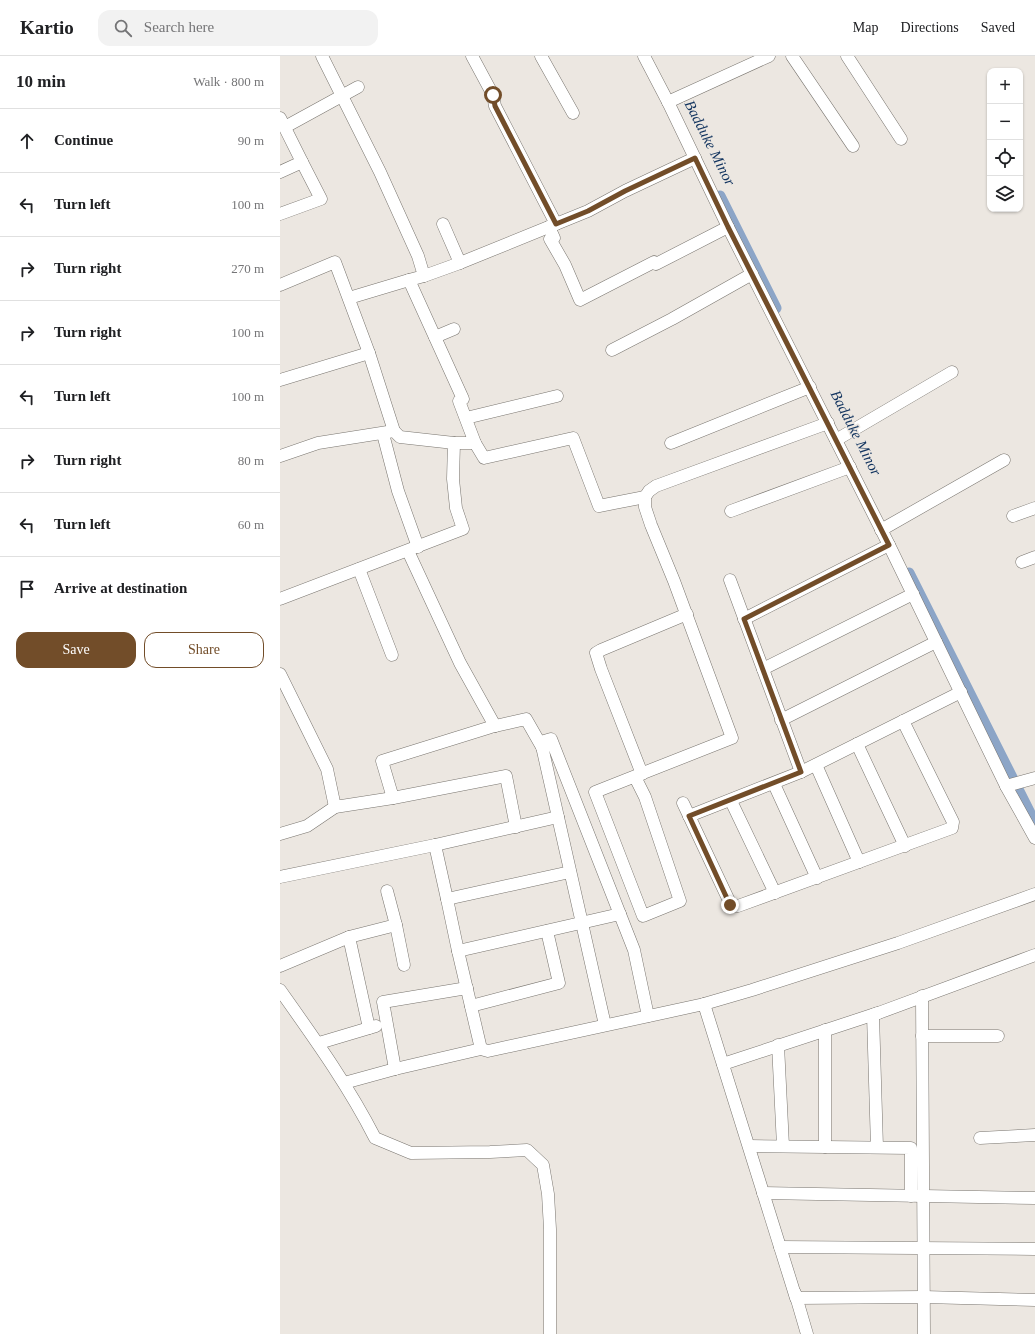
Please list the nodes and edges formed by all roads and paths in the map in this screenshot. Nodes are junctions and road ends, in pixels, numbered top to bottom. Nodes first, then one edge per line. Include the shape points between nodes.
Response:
1 (322, 56) edge
2 (472, 56) edge
3 (541, 56) edge
4 (644, 56) edge
5 (769, 56) edge
6 (792, 56) edge
7 (847, 56) edge
8 (358, 87) dead end
9 (342, 96) junction
10 (668, 102) junction
11 (573, 113) dead end
12 (282, 123) edge
13 (901, 139) dead end
14 (853, 146) dead end
15 (695, 158) junction
16 (302, 162) junction
17 (280, 172) edge
18 (280, 214) edge
19 (443, 224) dead end
20 (552, 226) junction
21 (728, 227) junction
22 (460, 263) junction
23 (752, 274) junction
24 (424, 276) junction
25 (409, 280) junction
26 (280, 285) edge
27 (348, 298) junction
28 (454, 329) dead end
29 (435, 337) junction
30 (612, 350) dead end
31 (369, 353) junction
32 (952, 372) dead end
33 (280, 380) edge
34 (810, 387) junction
35 (557, 396) dead end
36 (466, 418) junction
37 (828, 423) junction
38 (388, 432) junction
39 (836, 440) junction
40 (454, 443) junction
41 (476, 443) junction
42 (671, 443) dead end
43 (280, 456) edge
44 (1004, 460) dead end
45 (850, 467) junction
46 (645, 497) junction
47 (1035, 508) edge
48 (731, 511) dead end
49 (1013, 516) dead end
50 (887, 528) junction
51 (889, 545) junction
52 (413, 549) junction
53 (1035, 557) edge
54 (1022, 562) dead end
55 (359, 569) junction
56 (730, 580) dead end
57 (913, 594) junction
58 (280, 600) edge
59 (687, 614) junction
60 (744, 619) junction
61 (936, 642) junction
62 (392, 655) dead end
63 (763, 669) junction
64 (280, 674) edge
65 (960, 692) junction
66 (781, 720) junction
67 (903, 721) junction
68 (495, 726) junction
69 (857, 744) junction
70 (542, 746) junction
71 (816, 765) junction
72 (801, 772) junction
73 (638, 776) junction
74 (1035, 778) edge
75 (774, 784) junction
76 (1007, 786) junction
77 (393, 798) junction
78 (731, 801) junction
79 (683, 803) dead end
80 (335, 807) junction
81 (689, 816) junction
82 (558, 817) junction
83 (516, 827) junction
84 (280, 834) edge
85 (1035, 838) edge
86 (435, 845) junction
87 (905, 846) junction
88 (859, 862) junction
89 (570, 872) junction
90 (280, 877) edge
91 (817, 878) junction
92 (387, 891) dead end
93 (775, 892) junction
94 (1035, 894) edge
95 (447, 899) junction
96 (620, 914) junction
97 (581, 922) junction
98 (396, 925) junction
99 (547, 931) junction
100 (349, 937) junction
101 (458, 951) junction
102 (1035, 954) edge
103 (404, 965) dead end
104 (280, 966) edge
105 (467, 988) junction
106 (280, 990) edge
107 (922, 996) junction
108 (704, 1004) junction
109 (471, 1006) junction
110 (878, 1013) junction
111 (648, 1016) junction
112 (387, 1023) junction
113 (604, 1026) junction
114 (369, 1028) junction
115 (825, 1030) junction
116 (922, 1036) junction
117 (998, 1036) dead end
118 (318, 1043) junction
119 (778, 1046) junction
120 (481, 1049) junction
121 (723, 1064) junction
122 (395, 1069) junction
123 (344, 1083) junction
124 (1035, 1135) edge
125 (980, 1138) dead end
126 (749, 1146) junction
127 (783, 1146) junction
128 (825, 1146) junction
129 (877, 1147) junction
130 (763, 1192) junction
131 (917, 1196) junction
132 (1035, 1198) edge
133 (780, 1247) junction
134 (924, 1249) junction
135 (1035, 1249) edge
136 (795, 1293) junction
137 (924, 1297) junction
138 (1035, 1300) edge
139 (550, 1334) edge
140 (807, 1334) edge
141 (924, 1334) edge

1 - 9 street
2 - 20 street via 493,95 495,106
3 - 11 street
4 - 10 street
5 - 10 street
6 - 14 street
7 - 13 street
8 - 9 street
9 - 12 street
9 - 24 street via 383,179 418,256
10 - 15 street
12 - 16 street
15 - 20 street
15 - 21 street
16 - 17 street
16 - 18 street via 321,198
19 - 22 street
20 - 21 street via 554,238 550,239 580,300
20 - 22 street
21 - 23 street
22 - 24 street
23 - 30 street
23 - 34 street
24 - 25 street
25 - 27 street
25 - 29 street
26 - 27 street via 336,262
27 - 31 street
28 - 29 street
29 - 36 street via 463,399 459,401
31 - 33 street
31 - 38 street
32 - 39 street
34 - 37 street
34 - 42 street
35 - 36 street
36 - 41 street
37 - 39 street
37 - 46 street via 656,486
38 - 40 street via 400,437
38 - 43 street via 318,444
38 - 52 street via 398,491
39 - 45 street
40 - 41 street
40 - 52 street via 453,479 456,508 463,530
41 - 46 street via 484,458 573,438 599,506
44 - 50 street
45 - 48 street
45 - 50 street
46 - 59 street via 645,507 651,525
47 - 49 street
50 - 51 street
51 - 57 street
51 - 60 street
52 - 55 street
52 - 68 street via 460,663
53 - 54 street
55 - 58 street
55 - 62 street
56 - 60 street
57 - 61 street
57 - 63 street
59 - 73 street via 596,653
59 - 73 street via 732,738
60 - 63 street
61 - 65 street
61 - 66 street
63 - 66 street
64 - 80 street via 327,769
65 - 67 street
65 - 76 street
66 - 72 street
67 - 69 street
67 - 87 street via 953,822 952,828
68 - 70 street via 526,719
68 - 77 street via 382,761
69 - 71 street
69 - 87 street
70 - 82 street
70 - 96 street via 541,742 551,739
71 - 72 street
71 - 88 street
72 - 75 street
73 - 73 street via 595,792 643,916 680,901
74 - 76 street
75 - 78 street
75 - 91 street
76 - 85 street
77 - 80 street
77 - 83 street via 506,776
78 - 81 street
78 - 93 street
79 - 81 street
80 - 84 street via 307,826
81 - 93 street via 730,905 738,906
82 - 83 street
82 - 89 street
83 - 86 street
86 - 90 street
86 - 95 street
87 - 88 street
88 - 91 street
89 - 95 street
89 - 97 street
91 - 93 street
92 - 98 street
94 - 108 street via 898,943
95 - 101 street
96 - 97 street
96 - 111 street via 634,950
97 - 99 street
97 - 113 street
98 - 100 street
98 - 103 street
99 - 101 street
99 - 109 street via 559,983
100 - 104 street
100 - 114 street
101 - 105 street
102 - 107 street
105 - 109 street
105 - 112 street via 383,1002
106 - 118 street
107 - 110 street
107 - 116 street
108 - 111 street
108 - 121 street
109 - 120 street
110 - 115 street
110 - 129 street via 873,1015
111 - 113 street
112 - 114 street
112 - 122 street
113 - 120 street via 488,1050
114 - 118 street
115 - 119 street
115 - 128 street
116 - 117 street
116 - 131 street
118 - 123 street
119 - 121 street
119 - 127 street
120 - 122 street
121 - 126 street
122 - 123 street
123 - 139 street via 375,1138 411,1153 527,1150 543,1165 550,1229
124 - 125 street
126 - 127 street
126 - 130 street
127 - 128 street
128 - 129 street
129 - 131 street via 911,1148
130 - 131 street
130 - 133 street
131 - 132 street
131 - 134 street
133 - 134 street
133 - 136 street
134 - 135 street
134 - 137 street
136 - 137 street via 796,1298
136 - 140 street
137 - 138 street
137 - 141 street

